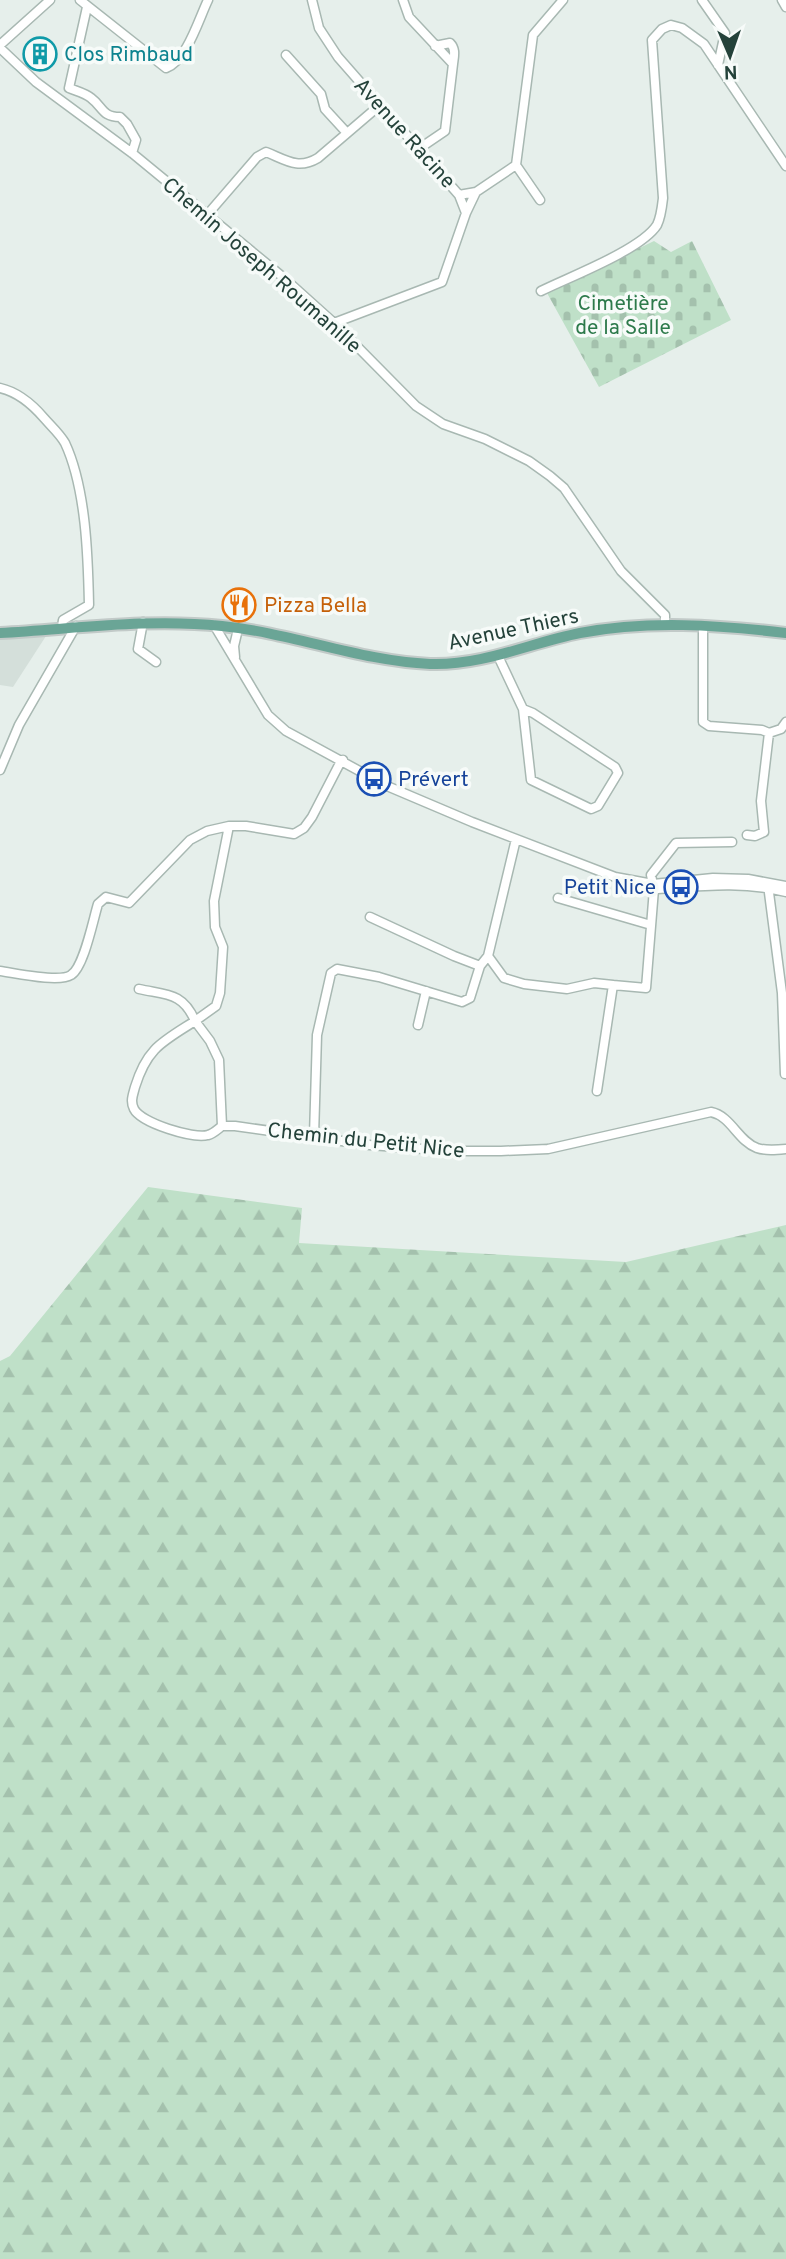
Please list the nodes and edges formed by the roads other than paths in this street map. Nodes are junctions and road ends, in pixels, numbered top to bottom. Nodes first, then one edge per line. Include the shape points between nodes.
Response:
1 (50, 0) edge
2 (208, 0) edge
3 (313, 0) edge
4 (403, 0) edge
5 (563, 0) edge
6 (702, 0) edge
7 (782, 0) edge
8 (84, 3) edge
9 (786, 7) edge
10 (0, 46) edge
11 (435, 47) junction
12 (286, 55) dead end
13 (453, 64) junction
14 (718, 65) junction
15 (380, 105) junction
16 (347, 133) junction
17 (420, 148) junction
18 (132, 153) junction
19 (516, 164) junction
20 (786, 166) edge
21 (475, 192) junction
22 (460, 195) junction
23 (540, 200) dead end
24 (466, 213) junction
25 (207, 215) junction
26 (541, 291) dead end
27 (334, 323) junction
28 (0, 388) edge
29 (143, 622) junction
30 (665, 624) junction
31 (214, 625) junction
32 (703, 625) junction
33 (76, 626) junction
34 (62, 627) junction
35 (238, 629) junction
36 (0, 634) edge
37 (786, 634) edge
38 (498, 656) junction
39 (236, 660) junction
40 (156, 662) dead end
41 (523, 709) junction
42 (784, 727) edge
43 (769, 733) junction
44 (343, 760) junction
45 (0, 770) edge
46 (229, 826) junction
47 (747, 835) dead end
48 (515, 841) junction
49 (732, 842) dead end
50 (768, 885) junction
51 (654, 886) junction
52 (786, 886) edge
53 (786, 892) edge
54 (558, 898) dead end
55 (370, 917) dead end
56 (651, 925) junction
57 (488, 956) junction
58 (481, 966) junction
59 (0, 971) edge
60 (613, 985) junction
61 (139, 989) dead end
62 (426, 991) junction
63 (195, 1021) junction
64 (418, 1025) dead end
65 (785, 1074) edge
66 (597, 1091) dead end
67 (222, 1126) junction
68 (314, 1136) junction
69 (786, 1149) edge

1 - 10 street
2 - 8 street via 182,57 166,68
3 - 15 street, Avenue Racine via 319,28
4 - 11 street via 409,17
5 - 19 street via 533,35
6 - 14 street via 725,33
7 - 9 street
8 - 18 street via 69,88 93,99 111,117 120,117 136,140
10 - 18 street, Chemin Joseph Roumanille via 36,82
11 - 13 street
11 - 13 street via 450,43
12 - 16 street via 321,94 325,109
13 - 17 street via 445,131
14 - 20 street
14 - 26 street via 704,44 682,28 671,25 652,40 663,198 656,225 624,251
15 - 16 street
15 - 17 street, Avenue Racine
16 - 25 street via 308,164 266,152
17 - 22 street, Avenue Racine
18 - 25 street, Chemin Joseph Roumanille
19 - 21 street
19 - 23 street
21 - 22 street
21 - 24 street
22 - 24 street, Avenue Racine
24 - 27 street, Avenue Racine via 442,282
25 - 27 street, Chemin Joseph Roumanille
27 - 30 street, Chemin Joseph Roumanille via 431,417 528,461 564,488 621,571 665,615
28 - 34 street via 34,407 64,442 77,480 88,556 89,605 68,615
29 - 31 main road, Avenue Thiers
29 - 33 main road, Avenue Thiers
29 - 40 street via 138,649
30 - 32 main road, Avenue Thiers
30 - 38 main road, Avenue Thiers via 579,634
31 - 35 main road, Avenue Thiers
31 - 39 street
32 - 37 main road, Avenue Thiers
32 - 43 street via 703,722
33 - 34 main road, Avenue Thiers
33 - 45 street via 19,725
34 - 36 main road, Avenue Thiers
35 - 38 main road, Avenue Thiers via 393,661 444,664
35 - 39 street
38 - 41 street
39 - 44 street via 268,715 286,731
41 - 41 street via 531,780 591,809 598,806 618,773 615,767
42 - 43 street
43 - 47 street via 761,801 764,832
44 - 46 street via 304,828 293,834
44 - 48 street via 387,786
46 - 59 street via 190,840 129,904 106,897 98,904 79,968 69,977
46 - 63 street via 214,901 215,927 223,947 220,993 216,1006
48 - 51 street
48 - 57 street
49 - 51 street via 676,843 651,875
50 - 51 street via 713,878
50 - 52 street
50 - 53 street
50 - 65 street via 782,993
51 - 56 street
54 - 56 street
55 - 58 street
56 - 60 street via 646,988
57 - 58 street
57 - 60 street via 504,978 524,984 567,989 594,983
58 - 62 street via 470,998 462,1002
60 - 66 street
61 - 63 street via 178,997
62 - 64 street
62 - 68 street via 348,971 331,973 317,1035
63 - 67 street via 219,1060
63 - 67 street via 158,1044 146,1059 132,1098 133,1108 141,1118 191,1135 210,1135
67 - 68 street, Chemin du Petit Nice
68 - 69 street, Chemin du Petit Nice via 450,1151 548,1149 711,1112 720,1114 753,1147

